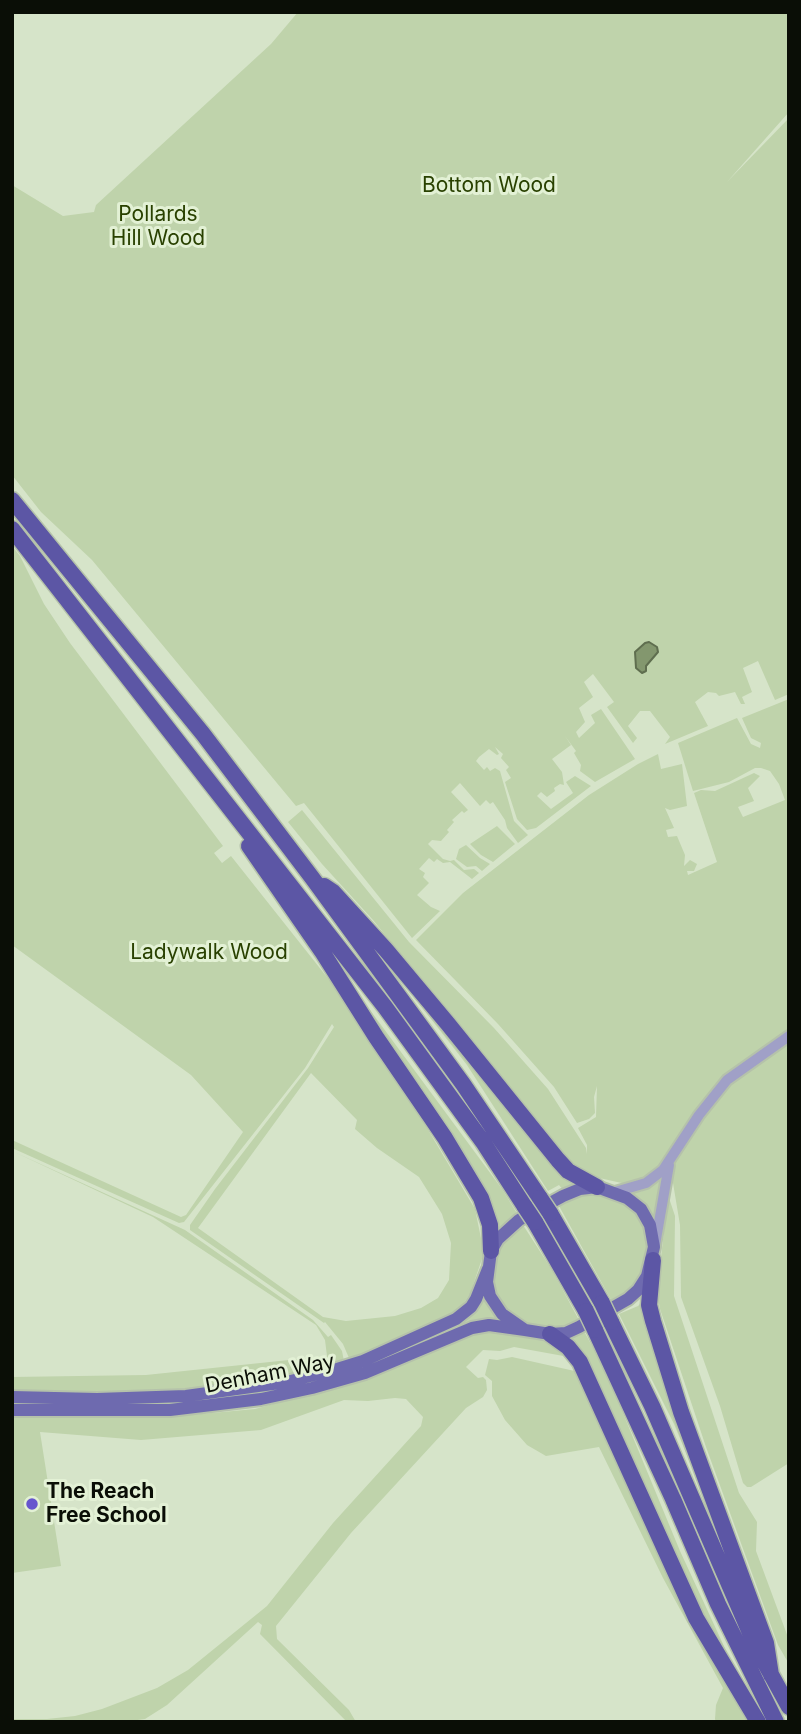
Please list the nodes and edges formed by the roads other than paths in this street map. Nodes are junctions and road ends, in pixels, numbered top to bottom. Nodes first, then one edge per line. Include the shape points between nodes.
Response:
1 (12, 500) edge
2 (12, 529) edge
3 (247, 830) junction
4 (313, 879) junction
5 (789, 1036) edge
6 (669, 1165) junction
7 (597, 1187) junction
8 (615, 1192) junction
9 (491, 1251) junction
10 (653, 1254) junction
11 (488, 1269) junction
12 (525, 1329) junction
13 (550, 1334) junction
14 (364, 1367) junction
15 (336, 1375) junction
16 (12, 1397) edge
17 (12, 1410) edge
18 (771, 1675) junction
19 (789, 1707) edge
20 (758, 1722) edge
21 (775, 1722) edge

1 - 4 highway via 203,734
2 - 3 highway
3 - 9 highway via 250,848 481,1198 491,1225
3 - 21 highway, bridge via 385,1007 535,1222 586,1311
4 - 7 highway via 333,892 386,950 568,1171
4 - 18 highway, bridge via 463,1084 550,1213 602,1303
5 - 6 street via 727,1080
6 - 8 street via 646,1182
6 - 10 street
7 - 8 main road
7 - 9 main road via 563,1196 519,1220
8 - 10 main road via 641,1209 650,1225
9 - 11 main road
10 - 13 main road via 647,1276 628,1299 566,1333
10 - 18 highway via 649,1305 653,1321 681,1412 766,1643
11 - 12 main road via 490,1296 497,1308
11 - 14 main road, Denham Way via 476,1299 464,1314
12 - 13 main road
12 - 14 main road, Denham Way via 472,1328
13 - 20 highway via 580,1362 696,1618
14 - 15 main road, Denham Way
15 - 16 main road, Denham Way via 186,1396
15 - 17 main road, Denham Way via 261,1399 205,1407
18 - 19 highway

